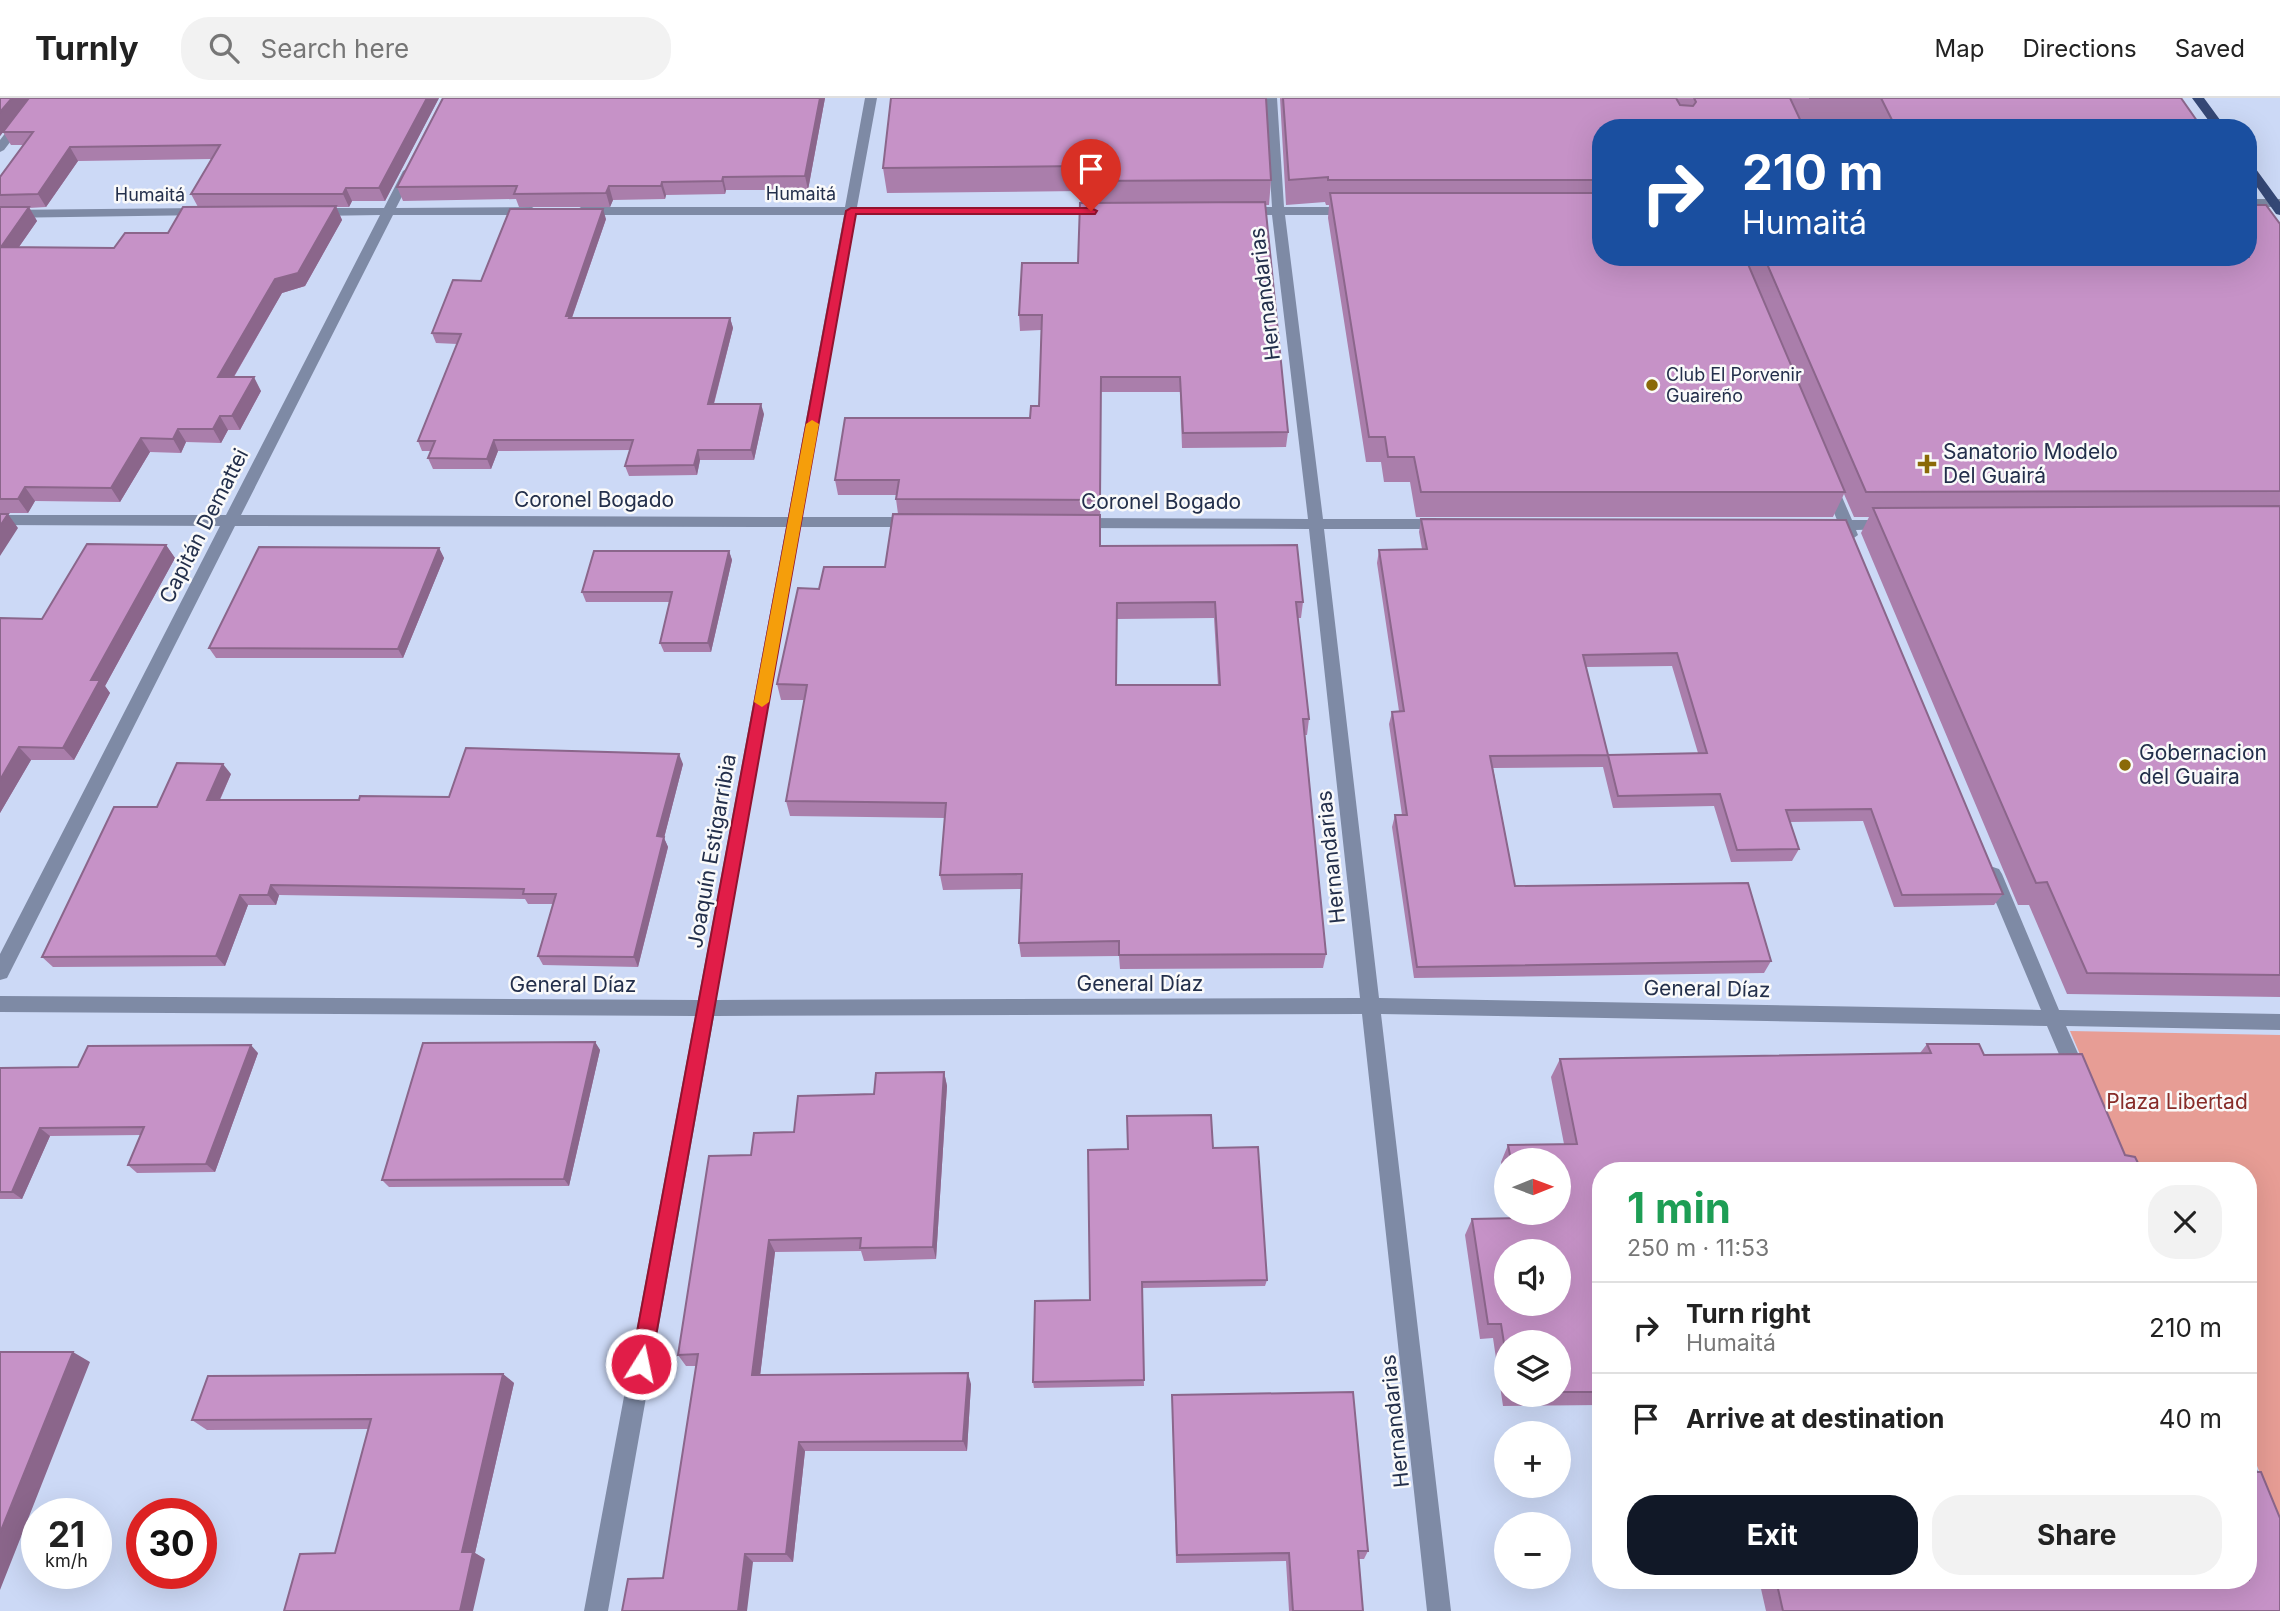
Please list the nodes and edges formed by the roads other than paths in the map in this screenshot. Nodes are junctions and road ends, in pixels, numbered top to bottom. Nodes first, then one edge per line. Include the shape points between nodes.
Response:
1 (37, 98) edge
2 (871, 98) edge
3 (1271, 98) edge
4 (2198, 98) edge
5 (2213, 119) edge
6 (0, 148) edge
7 (417, 155) edge
8 (2257, 178) edge
9 (2257, 204) edge
10 (2278, 205) edge
11 (388, 211) junction
12 (851, 211) junction
13 (1113, 211) edge
14 (1223, 211) edge
15 (1278, 211) junction
16 (1359, 211) edge
17 (222, 212) edge
18 (305, 212) edge
19 (0, 214) edge
20 (1820, 461) edge
21 (0, 520) edge
22 (230, 520) junction
23 (794, 522) junction
24 (932, 522) edge
25 (1055, 522) edge
26 (1316, 523) junction
27 (1456, 524) edge
28 (1902, 524) edge
29 (1805, 525) edge
30 (1846, 525) junction
31 (1857, 550) edge
32 (1985, 854) edge
33 (0, 972) edge
34 (0, 1003) edge
35 (1370, 1006) junction
36 (706, 1008) junction
37 (2054, 1019) junction
38 (2280, 1022) edge
39 (2086, 1095) edge
40 (596, 1611) edge
41 (1439, 1611) edge

1 - 6 street
2 - 12 street, Joaquín Estigarribia
3 - 15 street, Hernandarias
4 - 5 main road
7 - 11 street, Capitán Demattei
8 - 10 main road
9 - 10 street
11 - 12 street, Humaitá
11 - 18 street, Humaitá
11 - 22 street, Capitán Demattei
12 - 13 street, Humaitá
12 - 23 street, Joaquín Estigarribia
14 - 15 street
15 - 16 street
15 - 26 street, Hernandarias
17 - 19 street, Humaitá
20 - 30 street
21 - 22 street, Coronel Bogado
22 - 23 street, Coronel Bogado
22 - 33 street, Capitán Demattei
23 - 24 street, Coronel Bogado
23 - 36 street, Joaquín Estigarribia
25 - 26 street, Coronel Bogado
26 - 27 street, Coronel Bogado
26 - 35 street, Hernandarias
28 - 30 street
29 - 30 street
30 - 31 street
32 - 37 street
34 - 36 street, General Díaz
35 - 36 street, General Díaz
35 - 37 street, General Díaz
35 - 41 street, Hernandarias
36 - 40 street, Joaquín Estigarribia
37 - 38 street, General Díaz
37 - 39 street

